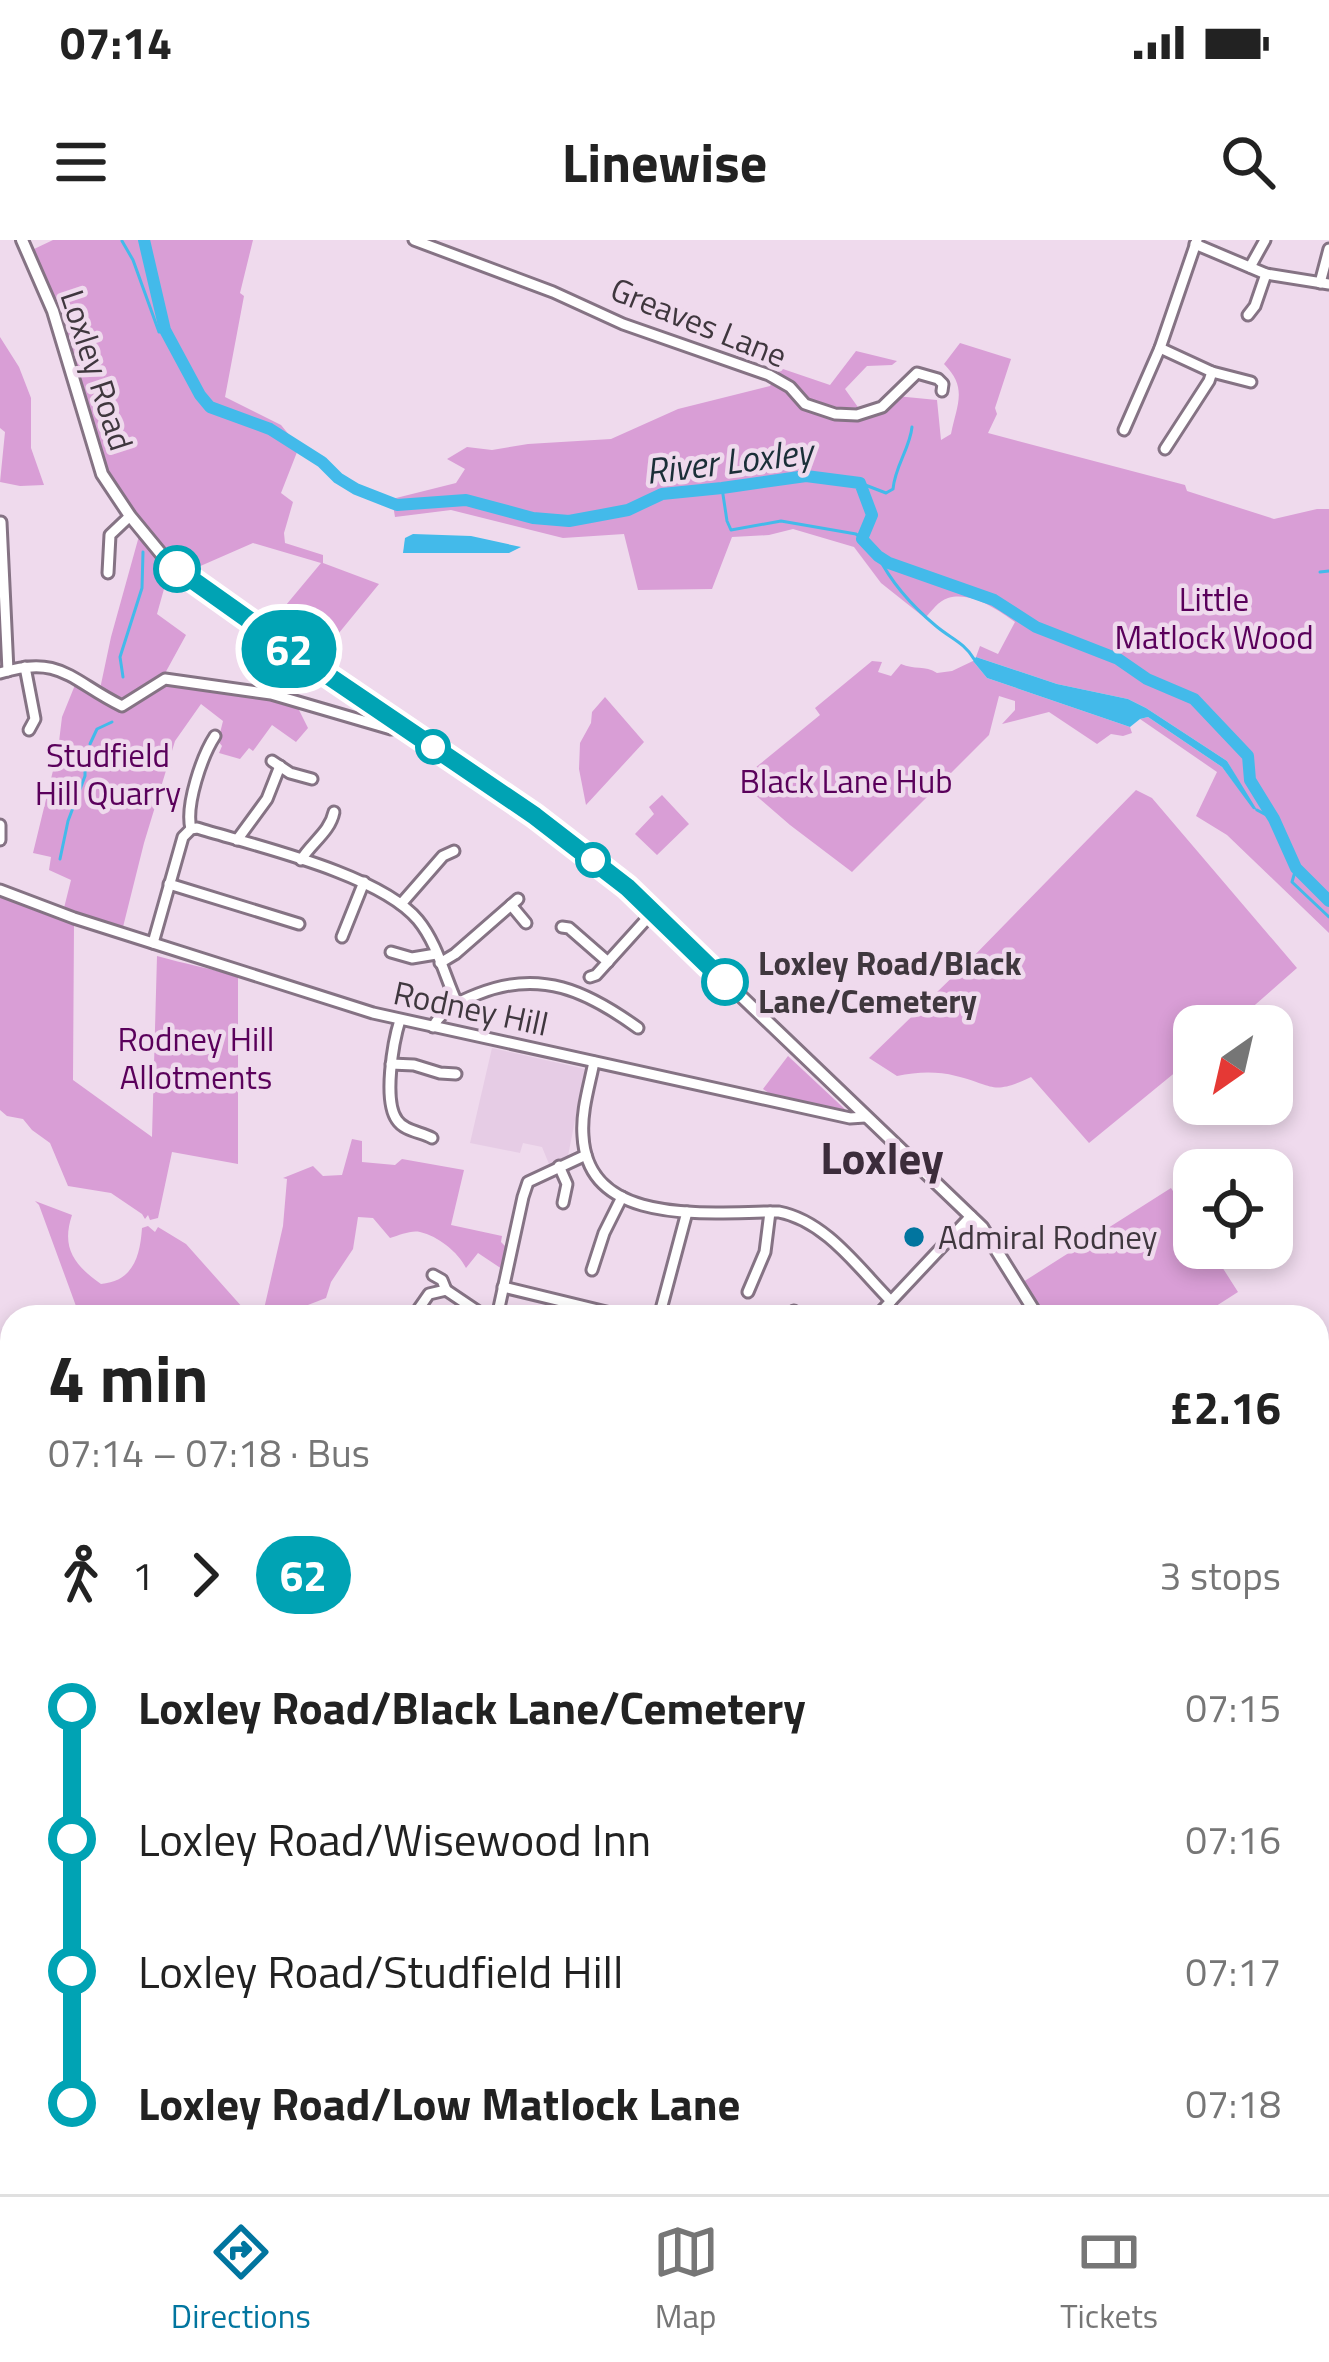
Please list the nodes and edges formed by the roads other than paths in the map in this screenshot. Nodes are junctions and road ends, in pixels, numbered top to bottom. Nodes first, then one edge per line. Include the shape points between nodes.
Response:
1 (22, 240) edge
2 (414, 240) edge
3 (1265, 240) edge
4 (1196, 242) edge
5 (1329, 249) edge
6 (1250, 267) junction
7 (1266, 274) junction
8 (1325, 284) edge
9 (1248, 315) dead end
10 (1160, 348) junction
11 (1212, 372) junction
12 (1251, 382) dead end
13 (942, 391) dead end
14 (1124, 430) dead end
15 (1166, 449) dead end
16 (130, 516) junction
17 (1, 522) edge
18 (108, 573) dead end
19 (25, 667) junction
20 (4, 672) edge
21 (404, 727) junction
22 (29, 730) dead end
23 (214, 742) dead end
24 (311, 779) dead end
25 (334, 812) dead end
26 (0, 825) edge
27 (191, 829) junction
28 (0, 840) edge
29 (237, 840) junction
30 (454, 851) dead end
31 (301, 860) junction
32 (364, 882) junction
33 (169, 884) junction
34 (0, 890) edge
35 (401, 904) junction
36 (653, 911) junction
37 (526, 923) dead end
38 (298, 924) dead end
39 (562, 927) dead end
40 (342, 937) dead end
41 (153, 943) junction
42 (391, 952) dead end
43 (438, 959) junction
44 (608, 962) junction
45 (590, 977) dead end
46 (458, 1003) junction
47 (400, 1020) junction
48 (433, 1027) junction
49 (638, 1028) dead end
50 (594, 1062) junction
51 (392, 1064) junction
52 (456, 1074) dead end
53 (865, 1117) junction
54 (432, 1138) dead end
55 (586, 1155) junction
56 (559, 1166) junction
57 (622, 1197) junction
58 (563, 1203) dead end
59 (770, 1212) junction
60 (687, 1213) junction
61 (971, 1216) junction
62 (592, 1270) dead end
63 (434, 1275) dead end
64 (503, 1287) junction
65 (446, 1290) junction
66 (748, 1292) dead end
67 (891, 1301) junction
68 (421, 1305) edge
69 (468, 1305) edge
70 (499, 1305) edge
71 (566, 1305) edge
72 (665, 1305) edge
73 (887, 1305) edge
74 (1031, 1305) edge

1 - 16 main road, Loxley Road via 53,311 102,474
2 - 13 street, Greaves Lane via 769,374 805,404 836,414 882,407 917,374 938,379
3 - 6 street
4 - 6 street
4 - 10 street
5 - 8 street
6 - 7 street
7 - 8 street
7 - 9 street
10 - 11 street
10 - 14 street
11 - 12 street
11 - 15 street
16 - 18 street via 110,535
16 - 21 main road, Loxley Road via 183,574
17 - 20 street
19 - 20 street
19 - 21 street via 52,667 122,706 165,679 271,694
19 - 22 street via 34,712
21 - 36 main road, Loxley Road via 535,816
23 - 27 street via 189,811
24 - 29 street via 276,764 267,799
25 - 31 street
26 - 28 street
27 - 29 street
27 - 33 street
29 - 31 street
30 - 35 street
31 - 32 street
32 - 35 street
32 - 40 street
33 - 38 street
33 - 41 street
34 - 41 street, Rodney Hill
35 - 43 street
36 - 44 street
36 - 53 main road, Loxley Road
37 - 43 street via 514,902 455,954
39 - 44 street
41 - 47 street, Rodney Hill
42 - 43 street
43 - 46 street
44 - 45 street
46 - 48 street
46 - 49 street via 507,985 549,985 596,999
47 - 48 street, Rodney Hill
47 - 51 street
48 - 50 street, Rodney Hill
50 - 53 street, Rodney Hill
50 - 55 street
51 - 52 street
51 - 54 street via 395,1118
53 - 61 main road, Loxley Road
55 - 56 street
55 - 57 street
56 - 58 street via 567,1184
56 - 64 street via 525,1187
57 - 60 street
57 - 62 street
59 - 60 street
59 - 66 street
59 - 67 street via 815,1226
60 - 72 street
61 - 67 street
61 - 74 main road, Loxley Road
63 - 65 street
64 - 70 street
64 - 71 street
65 - 68 street
65 - 69 street
67 - 73 street

